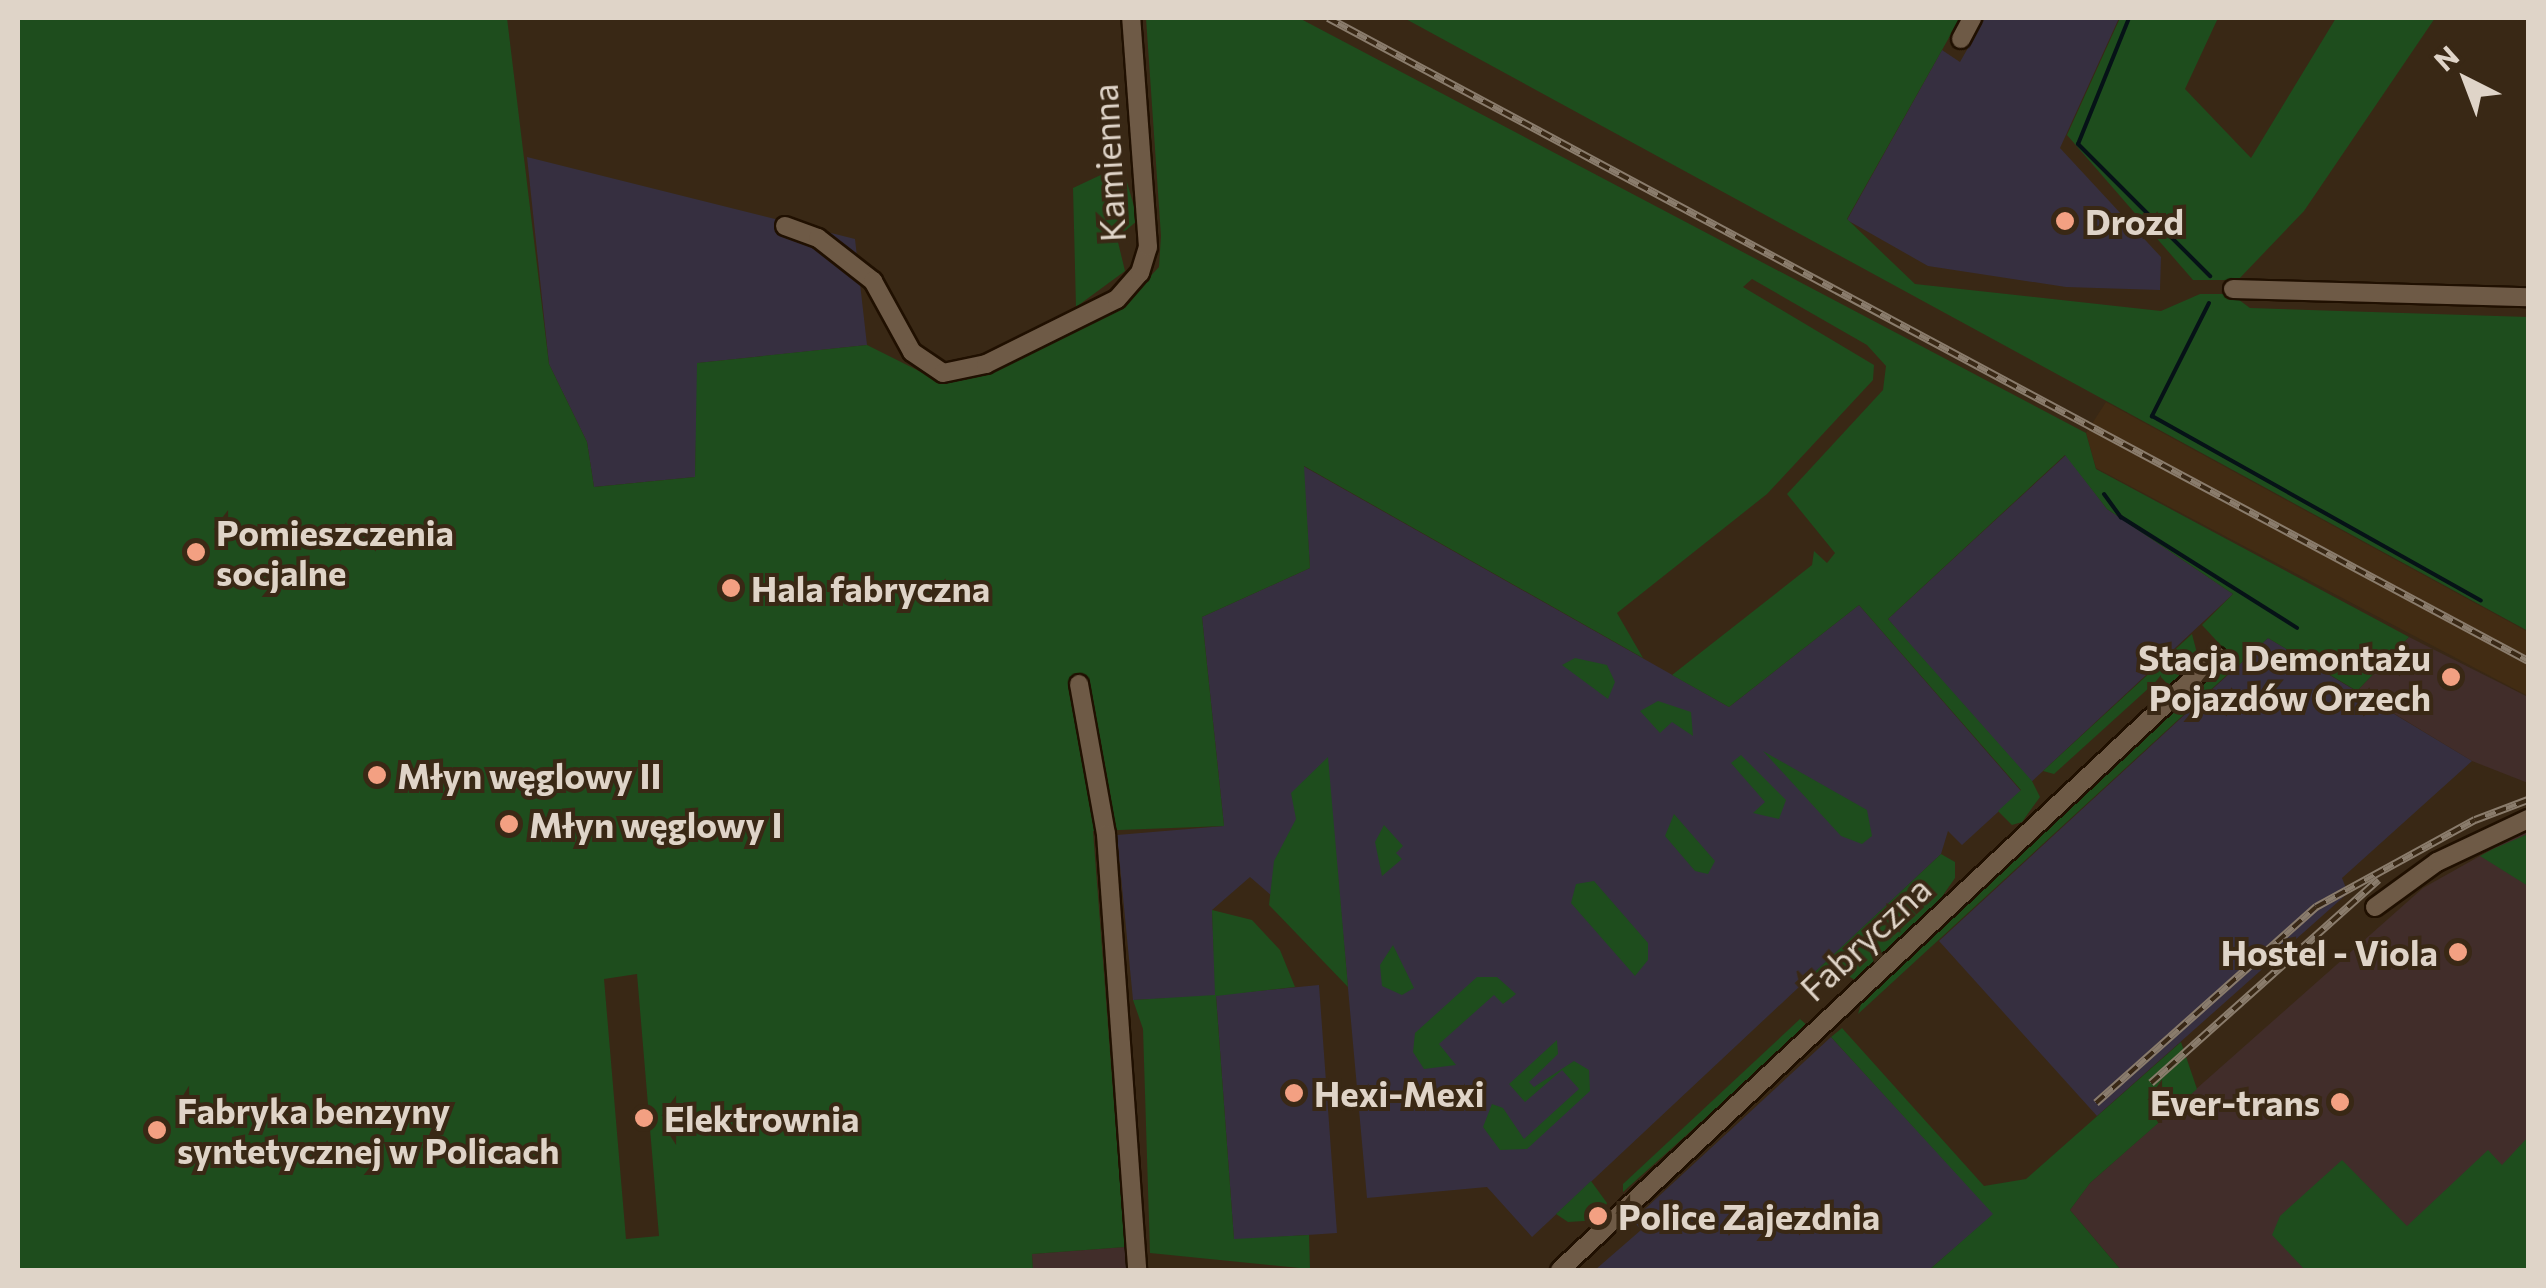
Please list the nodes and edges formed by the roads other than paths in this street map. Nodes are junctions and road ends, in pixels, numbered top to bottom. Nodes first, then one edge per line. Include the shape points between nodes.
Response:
1 (1130, 18) edge
2 (1972, 18) edge
3 (1961, 39) dead end
4 (785, 226) dead end
5 (2233, 289) dead end
6 (2528, 297) edge
7 (2217, 656) dead end
8 (1079, 684) dead end
9 (2528, 819) edge
10 (2376, 907) dead end
11 (1136, 1262) edge
12 (1560, 1270) edge

1 - 4 street, Kamienna via 1148,247 1140,273 1117,298 986,364 943,373 912,352 873,280 818,238
2 - 3 street
5 - 6 street
7 - 12 street, Fabryczna
8 - 11 street via 1106,834
9 - 10 street via 2437,862

